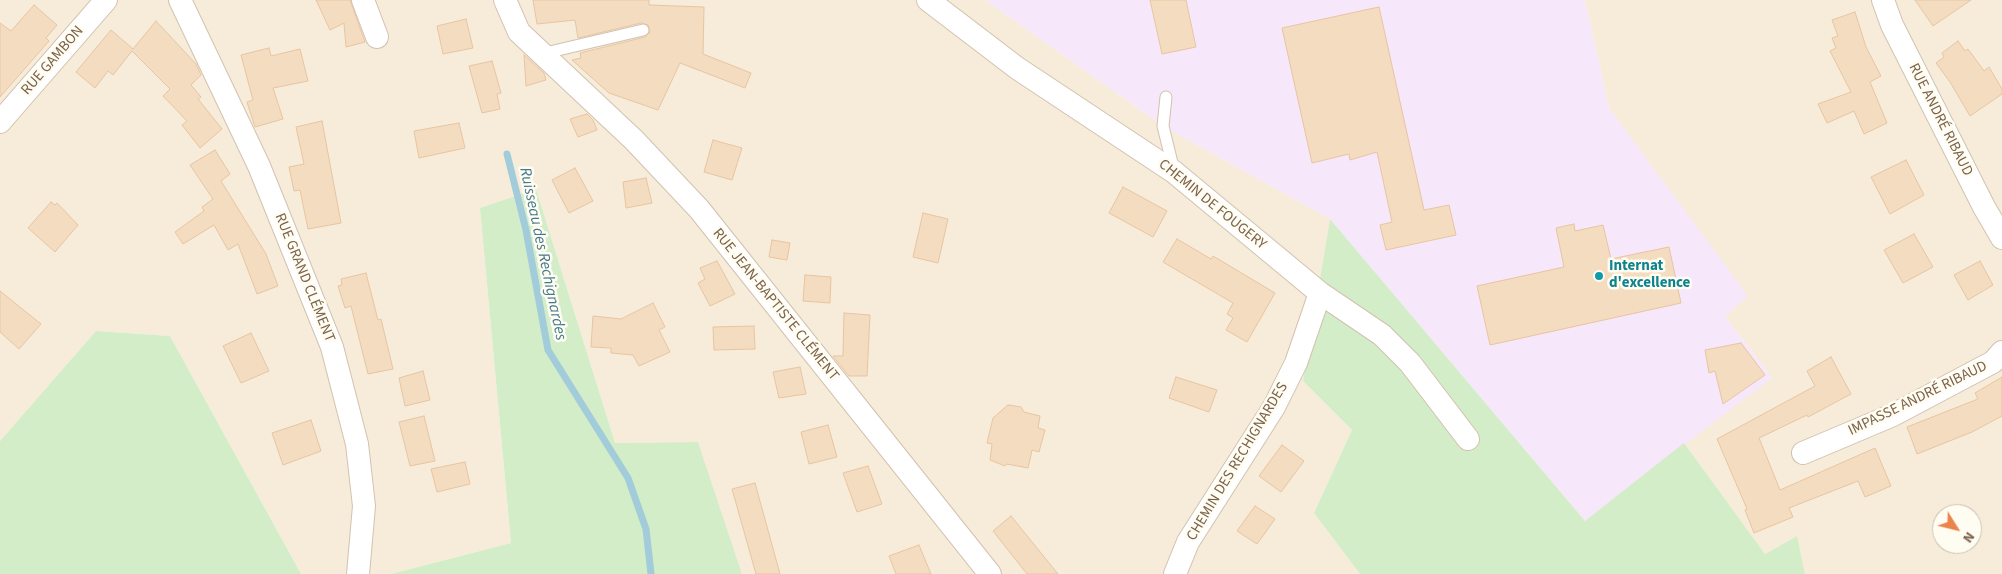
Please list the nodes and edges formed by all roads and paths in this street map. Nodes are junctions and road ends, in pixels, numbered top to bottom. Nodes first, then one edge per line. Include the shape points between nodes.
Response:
1 (106, 0) edge
2 (180, 0) edge
3 (363, 0) edge
4 (505, 0) edge
5 (928, 0) edge
6 (1883, 0) edge
7 (644, 30) dead end
8 (377, 37) dead end
9 (541, 54) junction
10 (1166, 97) dead end
11 (0, 122) edge
12 (1174, 172) junction
13 (2002, 238) edge
14 (1320, 293) junction
15 (2002, 352) edge
16 (1468, 439) dead end
17 (1803, 453) dead end
18 (358, 574) edge
19 (990, 574) edge
20 (1175, 574) edge

1 - 11 street, RUE GAMBON
2 - 18 street, RUE GRAND CLÉMENT via 259,166 332,347 356,444 364,506
3 - 8 street
4 - 9 street, RUE JEAN-BAPTISTE CLÉMENT via 519,32
5 - 12 street, CHEMIN DE FOUGERY via 1016,68
6 - 13 street, RUE ANDRÉ RIBAUD via 1896,34
7 - 9 lane
9 - 19 street, RUE JEAN-BAPTISTE CLÉMENT via 634,140 698,209
10 - 12 lane via 1163,126
12 - 14 street, CHEMIN DE FOUGERY
14 - 16 street, CHEMIN DE FOUGERY via 1382,335 1410,363
14 - 20 street, CHEMIN DES RECHIGNARDES via 1296,363 1274,407 1188,542
15 - 17 street, IMPASSE ANDRÉ RIBAUD via 1993,362 1893,415

